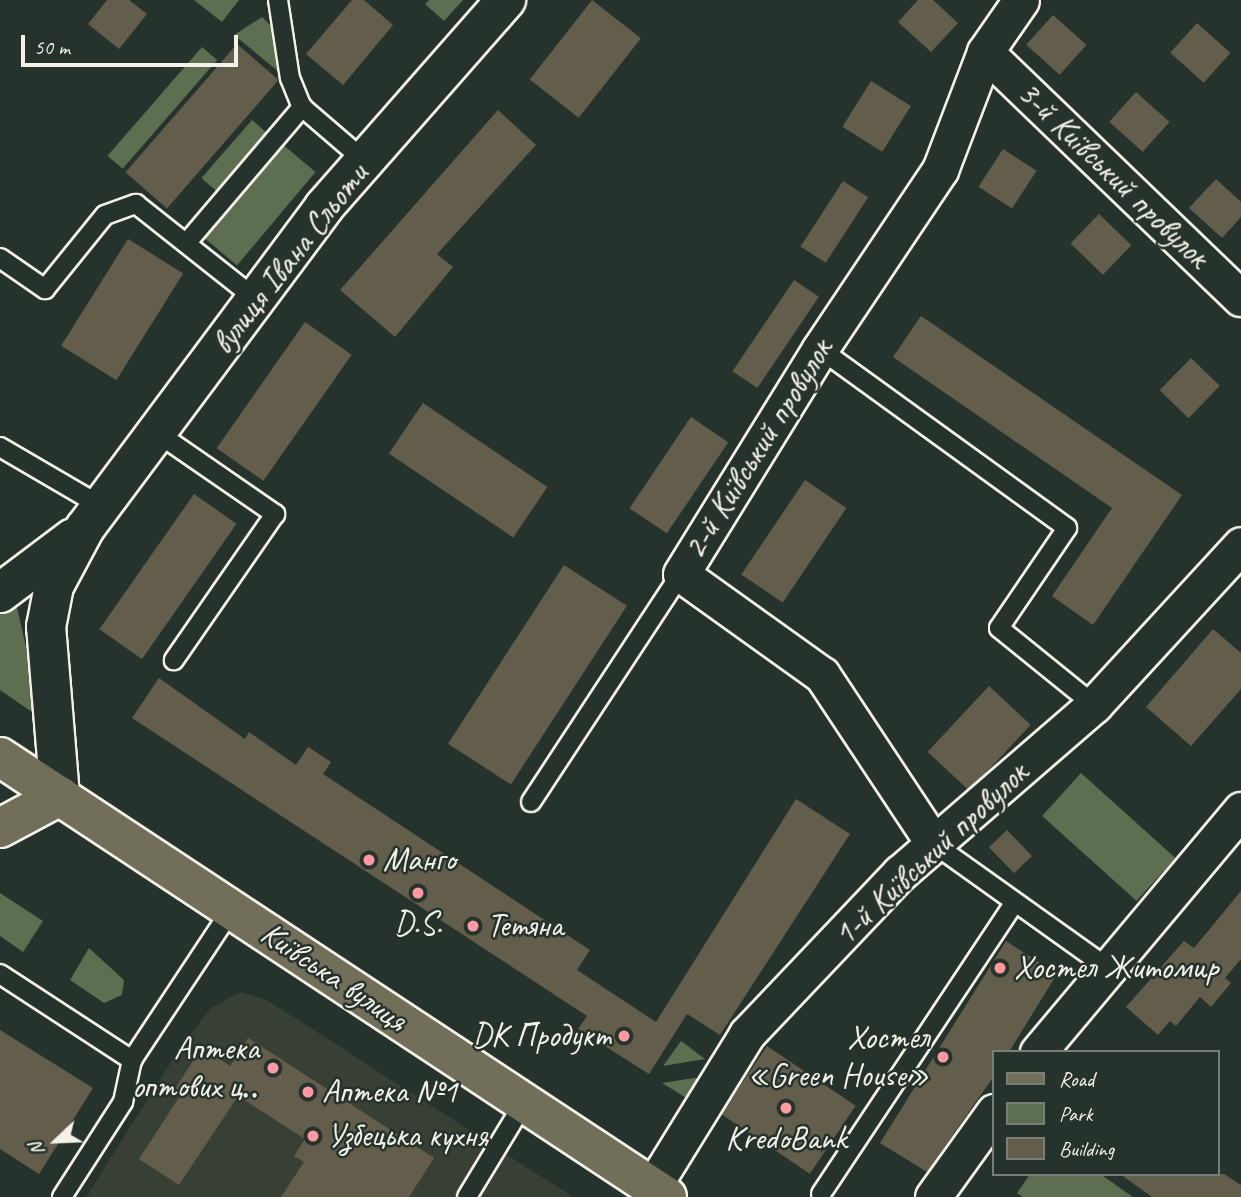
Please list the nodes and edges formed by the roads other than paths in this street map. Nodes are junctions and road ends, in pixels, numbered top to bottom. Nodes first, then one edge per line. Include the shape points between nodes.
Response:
1 (278, 0) edge
2 (506, 0) edge
3 (1021, 0) edge
4 (985, 52) junction
5 (302, 107) junction
6 (366, 162) junction
7 (188, 240) junction
8 (0, 258) edge
9 (1241, 298) edge
10 (256, 299) junction
11 (820, 349) junction
12 (156, 432) junction
13 (0, 447) edge
14 (93, 517) junction
15 (1241, 545) edge
16 (681, 574) junction
17 (0, 593) edge
18 (174, 660) dead end
19 (1094, 705) junction
20 (0, 757) edge
21 (60, 796) junction
22 (531, 802) dead end
23 (1241, 810) edge
24 (0, 828) edge
25 (934, 844) junction
26 (1014, 903) junction
27 (232, 909) junction
28 (1109, 969) junction
29 (0, 974) edge
30 (1040, 1050) edge
31 (132, 1060) junction
32 (524, 1103) junction
33 (992, 1115) edge
34 (660, 1192) edge
35 (821, 1194) dead end
36 (62, 1197) edge
37 (467, 1197) edge
38 (933, 1197) edge

1 - 5 lane via 290,78
2 - 6 street, вулиця Івана Сльоти
3 - 4 street, 2-й Київський провулок
4 - 9 street, 3-й Київський провулок
4 - 11 street, 2-й Київський провулок via 940,170
5 - 6 lane
5 - 7 lane
6 - 10 street, вулиця Івана Сльоти
7 - 8 lane via 136,204 105,215 45,289
7 - 10 lane
10 - 12 street, вулиця Івана Сльоти
11 - 16 street, 2-й Київський провулок
11 - 19 lane via 1067,528 999,628
12 - 14 street, вулиця Івана Сльоти
12 - 18 lane via 275,514
13 - 14 lane
14 - 17 street, вулиця Івана Сльоти
14 - 21 street, вулиця Івана Сльоти via 54,586 46,627
15 - 19 street, 1-й Київський провулок
16 - 22 lane
16 - 25 street, 2-й Київський провулок via 822,675
19 - 25 street, 1-й Київський провулок
20 - 21 main road, Київська вулиця
21 - 24 main road
21 - 27 main road, Київська вулиця
23 - 28 street
25 - 26 lane
25 - 34 street, 1-й Київський провулок via 747,1034
26 - 28 lane
26 - 35 lane
27 - 31 lane
27 - 32 main road, Київська вулиця
28 - 30 street
29 - 31 lane
31 - 36 lane via 123,1102
32 - 34 main road, Київська вулиця
32 - 37 lane
33 - 38 street

